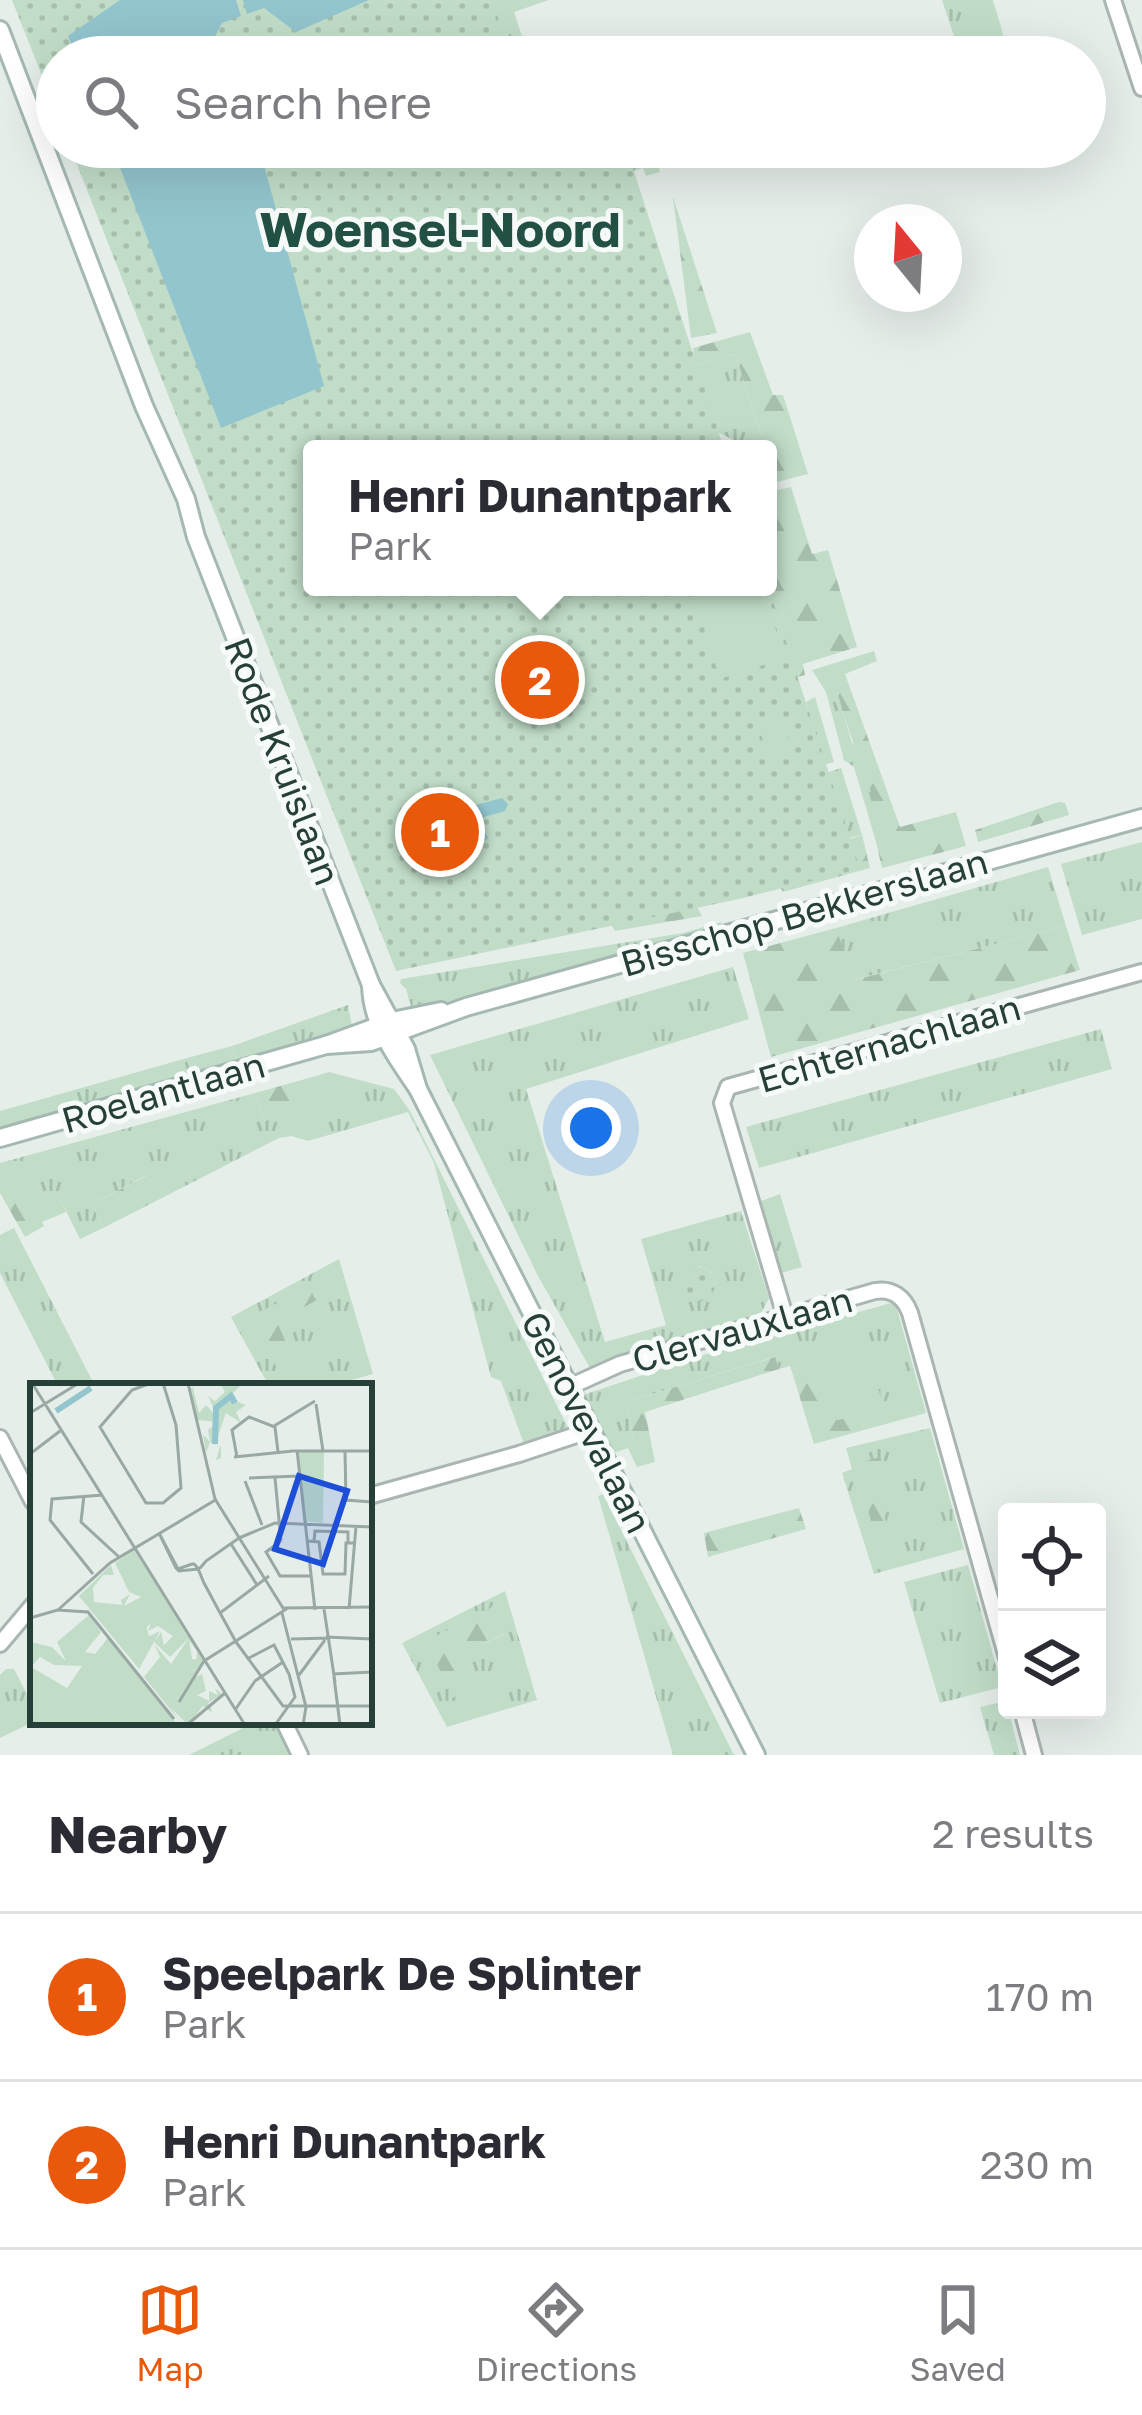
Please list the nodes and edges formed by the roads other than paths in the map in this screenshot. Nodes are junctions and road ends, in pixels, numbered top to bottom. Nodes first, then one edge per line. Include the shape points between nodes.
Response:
1 (1113, 0) edge
2 (0, 30) edge
3 (0, 55) edge
4 (1142, 88) edge
5 (20, 89) junction
6 (36, 130) edge
7 (51, 168) edge
8 (1142, 818) edge
9 (1142, 971) edge
10 (388, 1029) junction
11 (0, 1138) edge
12 (785, 1316) junction
13 (568, 1387) junction
14 (591, 1430) junction
15 (0, 1438) edge
16 (372, 1495) edge
17 (30, 1496) edge
18 (30, 1609) edge
19 (998, 1626) edge
20 (0, 1644) edge
21 (1024, 1719) edge
22 (285, 1725) edge
23 (300, 1755) edge
24 (755, 1755) edge
25 (1034, 1755) edge

1 - 4 street
2 - 5 main road, Rode Kruislaan
3 - 5 main road, Rode Kruislaan
5 - 6 main road, Rode Kruislaan
7 - 10 main road, Rode Kruislaan
8 - 10 main road, Bisschop Bekkerslaan
9 - 12 street, Echternachlaan via 728,1088 722,1103
10 - 11 main road, Roelantlaan
10 - 13 main road, Genovevalaan
12 - 13 street, Clervauxlaan
12 - 19 street, Clervauxlaan via 883,1290 906,1303
13 - 14 main road, Genovevalaan
14 - 16 street
14 - 24 main road, Genovevalaan
15 - 17 street
18 - 20 street
21 - 25 street
22 - 23 street

